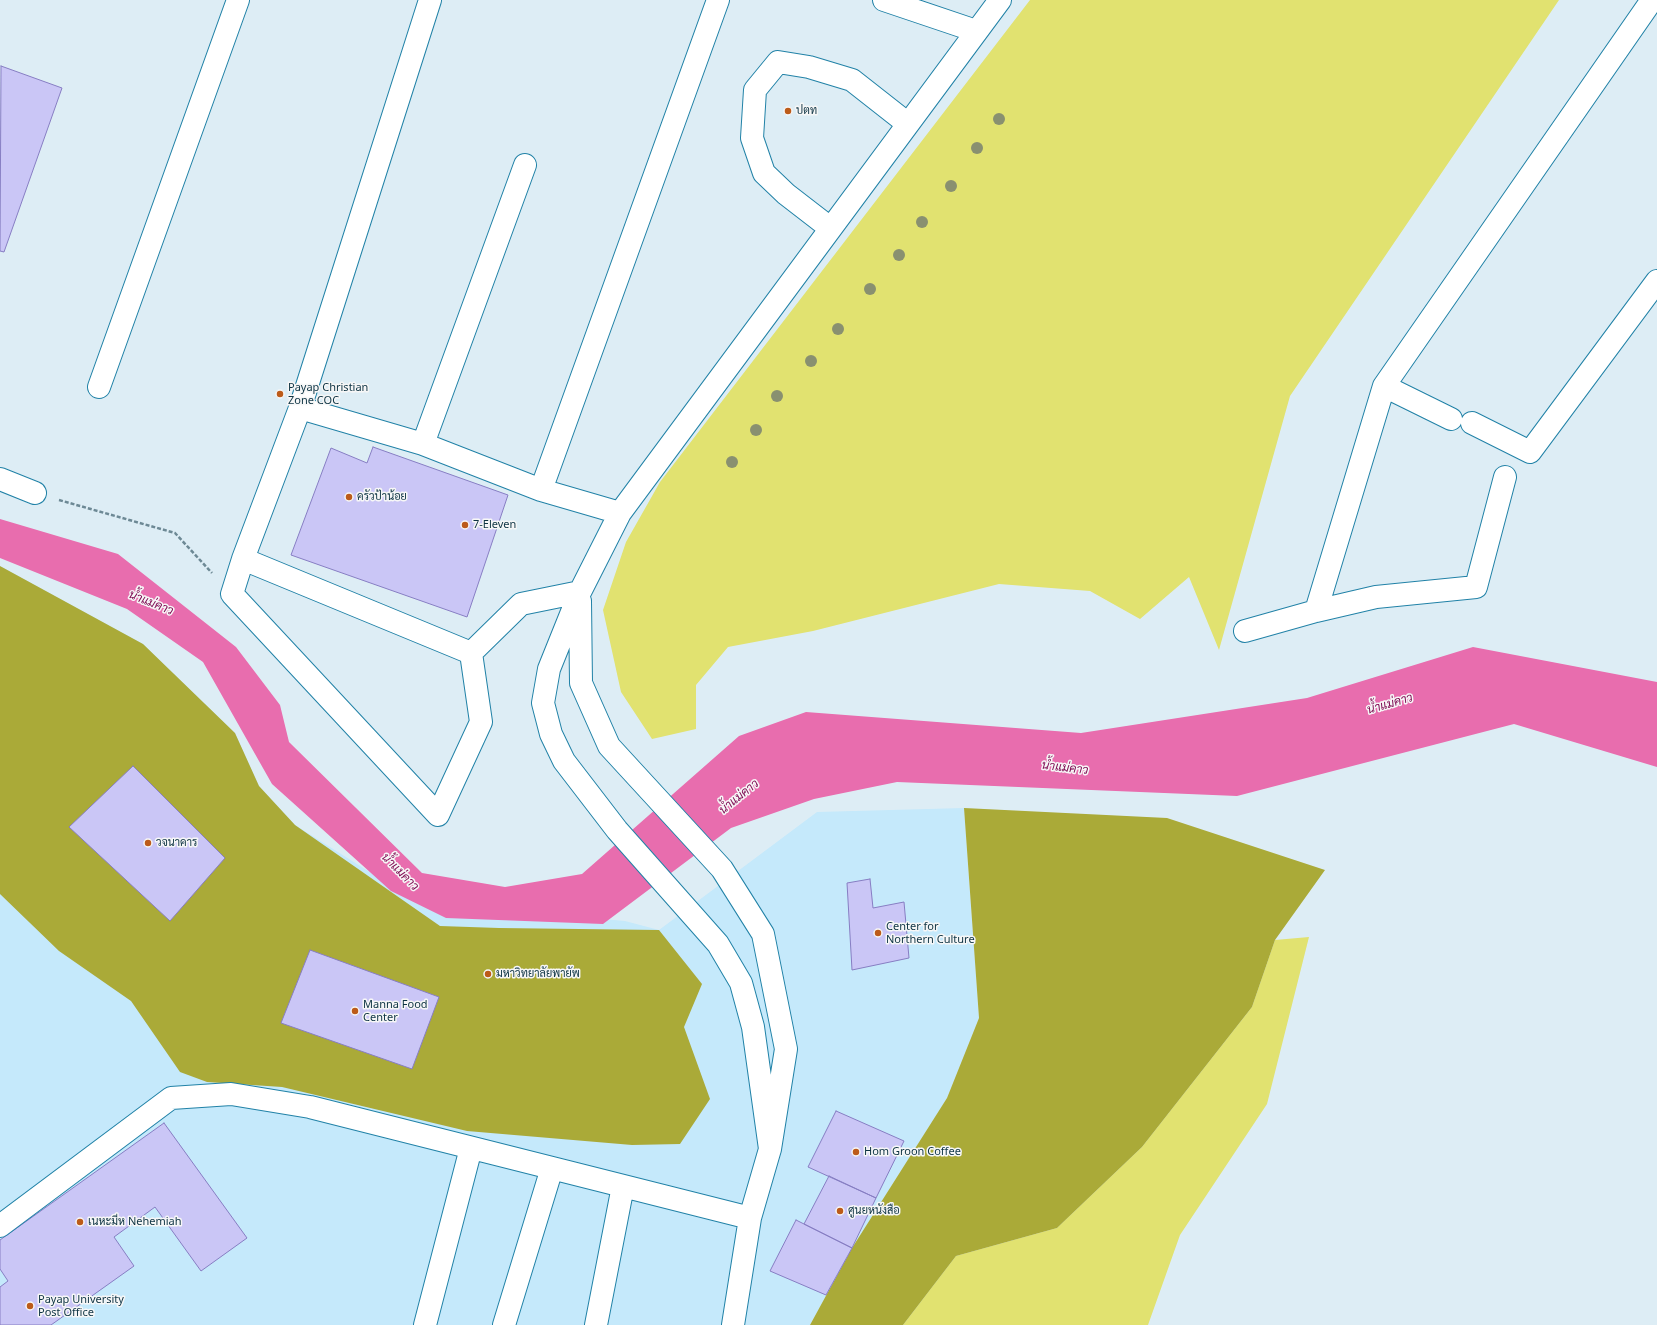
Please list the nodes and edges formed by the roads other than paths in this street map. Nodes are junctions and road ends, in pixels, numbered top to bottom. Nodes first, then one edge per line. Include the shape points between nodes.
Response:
1 (238, 0) edge
2 (430, 0) edge
3 (718, 0) edge
4 (884, 0) edge
5 (1000, 0) edge
6 (1652, 0) edge
7 (976, 31) junction
8 (908, 124) junction
9 (525, 165) dead end
10 (830, 228) junction
11 (1657, 281) edge
12 (1384, 386) junction
13 (99, 387) dead end
14 (300, 408) junction
15 (423, 444) junction
16 (1505, 477) dead end
17 (0, 480) edge
18 (541, 490) junction
19 (35, 493) road end
20 (620, 513) junction
21 (243, 559) junction
22 (580, 592) junction
23 (1316, 611) junction
24 (1245, 631) dead end
25 (471, 653) junction
26 (471, 1148) junction
27 (770, 1149) junction
28 (552, 1168) junction
29 (623, 1186) junction
30 (750, 1218) junction
31 (0, 1226) edge
32 (425, 1325) edge
33 (504, 1325) edge
34 (596, 1325) edge
35 (733, 1325) edge

1 - 13 street
2 - 14 street
3 - 18 street
4 - 7 street
5 - 7 street
6 - 12 street
7 - 8 street
8 - 10 street
8 - 10 street via 852,80 809,67 778,62 756,90 752,138 764,173 786,194
9 - 15 street
10 - 20 street
11 - 12 street via 1530,452
12 - 23 street
14 - 15 street
14 - 21 street
15 - 18 street
16 - 23 street via 1476,587 1376,597
17 - 19 street
18 - 20 street
20 - 22 street
21 - 25 street
21 - 25 street via 232,594 438,815 481,722
22 - 25 street via 521,604
22 - 27 street via 581,683 609,746 722,869 763,934 786,1049
22 - 27 street via 549,669 543,703 551,734 564,761 617,830 718,944 741,983 753,1027
23 - 24 street
26 - 28 street
26 - 31 street via 310,1107 231,1094 171,1098
26 - 32 street
27 - 30 street
28 - 29 street
28 - 33 street
29 - 30 street
29 - 34 street
30 - 35 street

